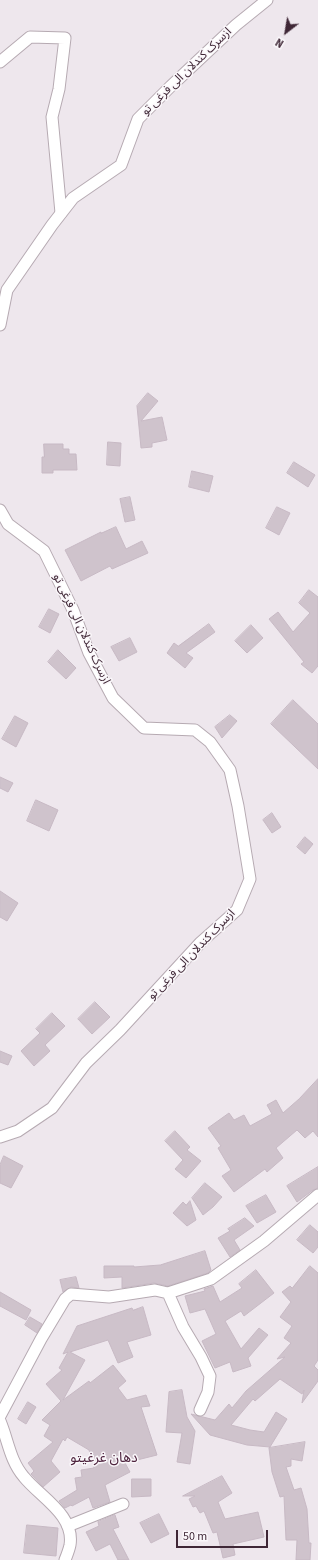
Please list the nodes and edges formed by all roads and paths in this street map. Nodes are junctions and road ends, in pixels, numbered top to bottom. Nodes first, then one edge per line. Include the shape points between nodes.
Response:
1 (267, 0) edge
2 (0, 62) edge
3 (61, 213) junction
4 (0, 325) edge
5 (0, 510) edge
6 (0, 1137) edge
7 (318, 1195) edge
8 (168, 1293) junction
9 (200, 1410) dead end
10 (0, 1416) edge
11 (0, 1421) edge
12 (123, 1504) dead end
13 (68, 1526) junction
14 (65, 1560) edge

1 - 3 street, ازسرک کندلان الی فرغی تو via 236,25 138,119 121,165 73,198
2 - 3 street via 30,37 65,38 59,89 52,117
3 - 4 street, ازسرک کندلان الی فرغی تو via 7,290
5 - 6 street, ازسرک کندلان الی فرغی تو via 8,524 44,551 73,610 89,653 113,698 144,728 195,730 210,742 230,770 250,879 237,910 201,942 86,1063 52,1108 18,1131
7 - 8 street via 264,1241 211,1279
8 - 9 street via 182,1327 210,1376 208,1392
8 - 10 street via 155,1290 109,1297 71,1294 65,1299 41,1340
11 - 13 street via 13,1460 24,1477 60,1514
12 - 13 street
13 - 14 street via 70,1544

